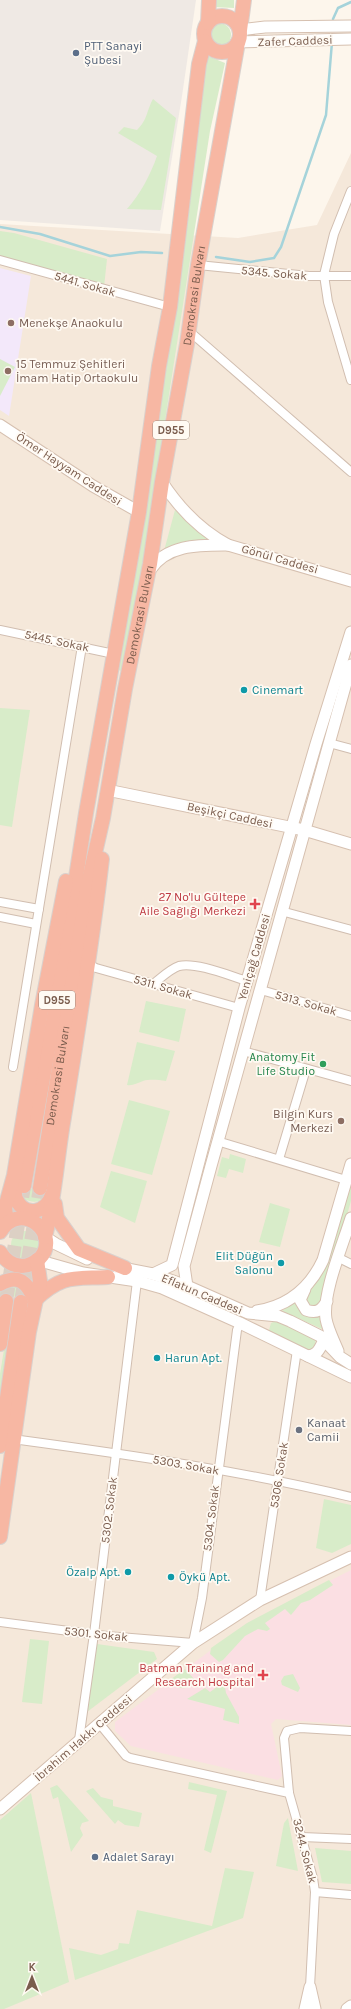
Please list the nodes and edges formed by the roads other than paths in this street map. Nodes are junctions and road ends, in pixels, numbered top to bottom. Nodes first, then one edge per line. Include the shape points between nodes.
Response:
1 (209, 0) edge
2 (244, 0) edge
3 (208, 24) junction
4 (351, 26) edge
5 (239, 36) junction
6 (351, 39) edge
7 (205, 41) junction
8 (351, 191) edge
9 (0, 260) edge
10 (198, 265) junction
11 (324, 275) junction
12 (351, 276) edge
13 (170, 307) junction
14 (189, 331) junction
15 (351, 380) edge
16 (0, 425) edge
17 (351, 472) edge
18 (162, 482) junction
19 (138, 512) junction
20 (228, 545) junction
21 (148, 572) junction
22 (332, 574) junction
23 (351, 574) edge
24 (351, 581) edge
25 (0, 630) edge
26 (351, 632) edge
27 (82, 646) junction
28 (114, 654) junction
29 (351, 667) edge
30 (329, 742) junction
31 (351, 749) edge
32 (107, 790) junction
33 (86, 813) junction
34 (103, 818) junction
35 (291, 827) junction
36 (304, 830) junction
37 (351, 844) edge
38 (0, 902) edge
39 (39, 909) junction
40 (281, 911) junction
41 (0, 917) edge
42 (36, 924) junction
43 (351, 930) edge
44 (88, 964) junction
45 (247, 981) junction
46 (153, 984) junction
47 (261, 990) junction
48 (239, 1008) junction
49 (351, 1016) edge
50 (243, 1051) junction
51 (13, 1067) dead end
52 (306, 1069) junction
53 (351, 1081) edge
54 (217, 1141) junction
55 (279, 1159) junction
56 (351, 1164) edge
57 (14, 1175) junction
58 (346, 1180) junction
59 (24, 1186) tunnel mouth
60 (40, 1188) tunnel mouth
61 (55, 1188) junction
62 (0, 1190) edge
63 (351, 1218) edge
64 (2, 1225) edge
65 (45, 1237) junction
66 (0, 1252) edge
67 (339, 1258) junction
68 (37, 1260) junction
69 (351, 1264) edge
70 (125, 1268) junction
71 (153, 1274) junction
72 (108, 1277) junction
73 (137, 1281) junction
74 (0, 1284) edge
75 (187, 1286) junction
76 (306, 1287) junction
77 (6, 1300) tunnel mouth
78 (327, 1300) junction
79 (28, 1301) junction
80 (277, 1305) junction
81 (248, 1313) junction
82 (270, 1315) junction
83 (240, 1323) junction
84 (266, 1335) junction
85 (327, 1336) junction
86 (0, 1344) edge
87 (297, 1350) junction
88 (308, 1356) junction
89 (351, 1364) edge
90 (351, 1377) edge
91 (20, 1440) dead end
92 (0, 1446) edge
93 (116, 1453) junction
94 (217, 1470) junction
95 (278, 1480) junction
96 (351, 1497) edge
97 (0, 1537) edge
98 (351, 1558) edge
99 (260, 1600) junction
100 (0, 1622) edge
101 (94, 1634) junction
102 (193, 1643) junction
103 (99, 1723) junction
104 (351, 1731) edge
105 (78, 1740) junction
106 (17, 1793) junction
107 (289, 1793) junction
108 (0, 1799) edge
109 (0, 1809) edge
110 (302, 1837) junction
111 (351, 1839) edge
112 (315, 1892) junction
113 (351, 1895) edge
114 (310, 1988) junction
115 (351, 2006) edge
116 (305, 2009) edge
117 (315, 2009) edge
118 (347, 2009) edge

1 - 3 highway
2 - 5 highway, Demokrasi Bulvarı / D955
3 - 5 highway via 217,17 229,18 237,25
3 - 7 highway
4 - 5 street, Zafer Caddesi via 265,27
5 - 6 street, Zafer Caddesi
5 - 7 highway via 230,50 218,52
5 - 10 highway, Demokrasi Bulvarı / D955
7 - 13 highway, Demokrasi Bulvarı / D955 via 199,64
8 - 11 street via 334,234
9 - 13 street, 5441. Sokak
10 - 11 street, 5345. Sokak via 309,276
10 - 14 highway, Demokrasi Bulvarı / D955
11 - 12 street, 5345. Sokak
11 - 15 street via 328,302
13 - 19 highway, Demokrasi Bulvarı / D955
14 - 17 street
14 - 18 highway, Demokrasi Bulvarı / D955
16 - 19 street, Ömer Hayyam Caddesi via 93,486
18 - 20 street via 185,514
18 - 21 highway, Demokrasi Bulvarı / D955
19 - 28 highway, Demokrasi Bulvarı / D955
20 - 21 street via 195,545 172,551 156,560
20 - 22 street, Gönül Caddesi
21 - 32 highway, Demokrasi Bulvarı / D955
22 - 23 street, Gönül Caddesi
22 - 24 street, Gönül Caddesi
25 - 27 street, 5445. Sokak
26 - 35 street, Yeniçağ Caddesi
27 - 28 street, 5445. Sokak
27 - 39 street
28 - 33 highway, Demokrasi Bulvarı / D955
29 - 30 street, Yeniçağ Caddesi
30 - 31 street
30 - 36 street, Yeniçağ Caddesi
32 - 34 highway, Demokrasi Bulvarı / D955
32 - 35 street, Beşikçi Caddesi
33 - 57 highway via 68,870 42,1005
33 - 59 highway, Demokrasi Bulvarı / D955
34 - 44 highway via 104,840
34 - 60 highway, Demokrasi Bulvarı / D955 via 88,884
35 - 36 street, Beşikçi Caddesi
35 - 45 street, Yeniçağ Caddesi
36 - 37 street, Beşikçi Caddesi
36 - 40 street, Yeniçağ Caddesi
38 - 39 street
39 - 42 street
40 - 43 street
40 - 47 street, Yeniçağ Caddesi
41 - 42 street
42 - 51 street
44 - 46 street, 5311. Sokak
44 - 61 highway
45 - 46 street via 200,967 184,966 173,969
45 - 48 street, Yeniçağ Caddesi
46 - 48 street, 5311. Sokak
47 - 49 street, 5313. Sokak
47 - 50 street, Yeniçağ Caddesi
48 - 71 street, Yeniçağ Caddesi via 172,1265
50 - 52 street
50 - 54 street, Yeniçağ Caddesi
52 - 53 street
52 - 55 street
54 - 55 street
54 - 75 street, Yeniçağ Caddesi via 184,1266
55 - 58 street
56 - 58 street
57 - 61 highway via 16,1200 25,1209 37,1211 48,1205
57 - 62 highway
57 - 64 highway
58 - 76 street via 323,1260
61 - 65 highway
61 - 70 highway via 57,1218 79,1249
63 - 67 street
64 - 65 highway via 16,1219 28,1219 39,1226
65 - 68 highway via 45,1247
65 - 70 street, Eflatun Caddesi via 73,1253 100,1264
66 - 68 highway via 7,1261 19,1266
67 - 69 street
67 - 78 street
68 - 72 street, Eflatun Caddesi via 64,1269
68 - 79 highway via 40,1281
70 - 71 street, Eflatun Caddesi
71 - 75 street, Eflatun Caddesi
72 - 73 street, Eflatun Caddesi
72 - 79 highway via 58,1282
73 - 83 street, Eflatun Caddesi via 162,1288
73 - 93 street, 5302. Sokak
74 - 79 highway via 13,1280 22,1281 29,1288
75 - 81 street, Eflatun Caddesi
76 - 78 street via 300,1300 306,1310 318,1311
76 - 80 street via 292,1299
77 - 86 highway
78 - 85 street
79 - 92 highway
79 - 97 highway via 28,1332
80 - 81 street
80 - 82 street
81 - 82 street, Eflatun Caddesi
82 - 84 street
82 - 85 street, Eflatun Caddesi
83 - 84 street, Eflatun Caddesi
83 - 94 street, 5304. Sokak
84 - 87 street, Eflatun Caddesi
85 - 88 street via 317,1353
85 - 89 street via 340,1357
87 - 88 street, Eflatun Caddesi
87 - 95 street, 5306. Sokak
88 - 90 street, Eflatun Caddesi
91 - 93 street, 5303. Sokak
93 - 94 street, 5303. Sokak
93 - 101 street, 5302. Sokak
94 - 95 street, 5303. Sokak
94 - 102 street, 5304. Sokak via 202,1598
95 - 96 street, 5303. Sokak
95 - 99 street, 5306. Sokak
98 - 99 street, İbrahim Hakkı Caddesi
99 - 102 street, İbrahim Hakkı Caddesi
100 - 101 street, 5301. Sokak
101 - 102 street, 5301. Sokak
101 - 105 street, 5302. Sokak
102 - 103 street, İbrahim Hakkı Caddesi
103 - 105 street, İbrahim Hakkı Caddesi
103 - 107 street via 130,1758
104 - 107 street, 3244. Sokak via 300,1728 286,1731 284,1738
105 - 106 street, İbrahim Hakkı Caddesi via 32,1783
106 - 108 street
106 - 109 street, İbrahim Hakkı Caddesi
107 - 110 street, 3244. Sokak
110 - 111 street
110 - 112 street, 3244. Sokak
112 - 113 street
112 - 114 street, 3244. Sokak
114 - 116 street
114 - 117 street
115 - 118 street

